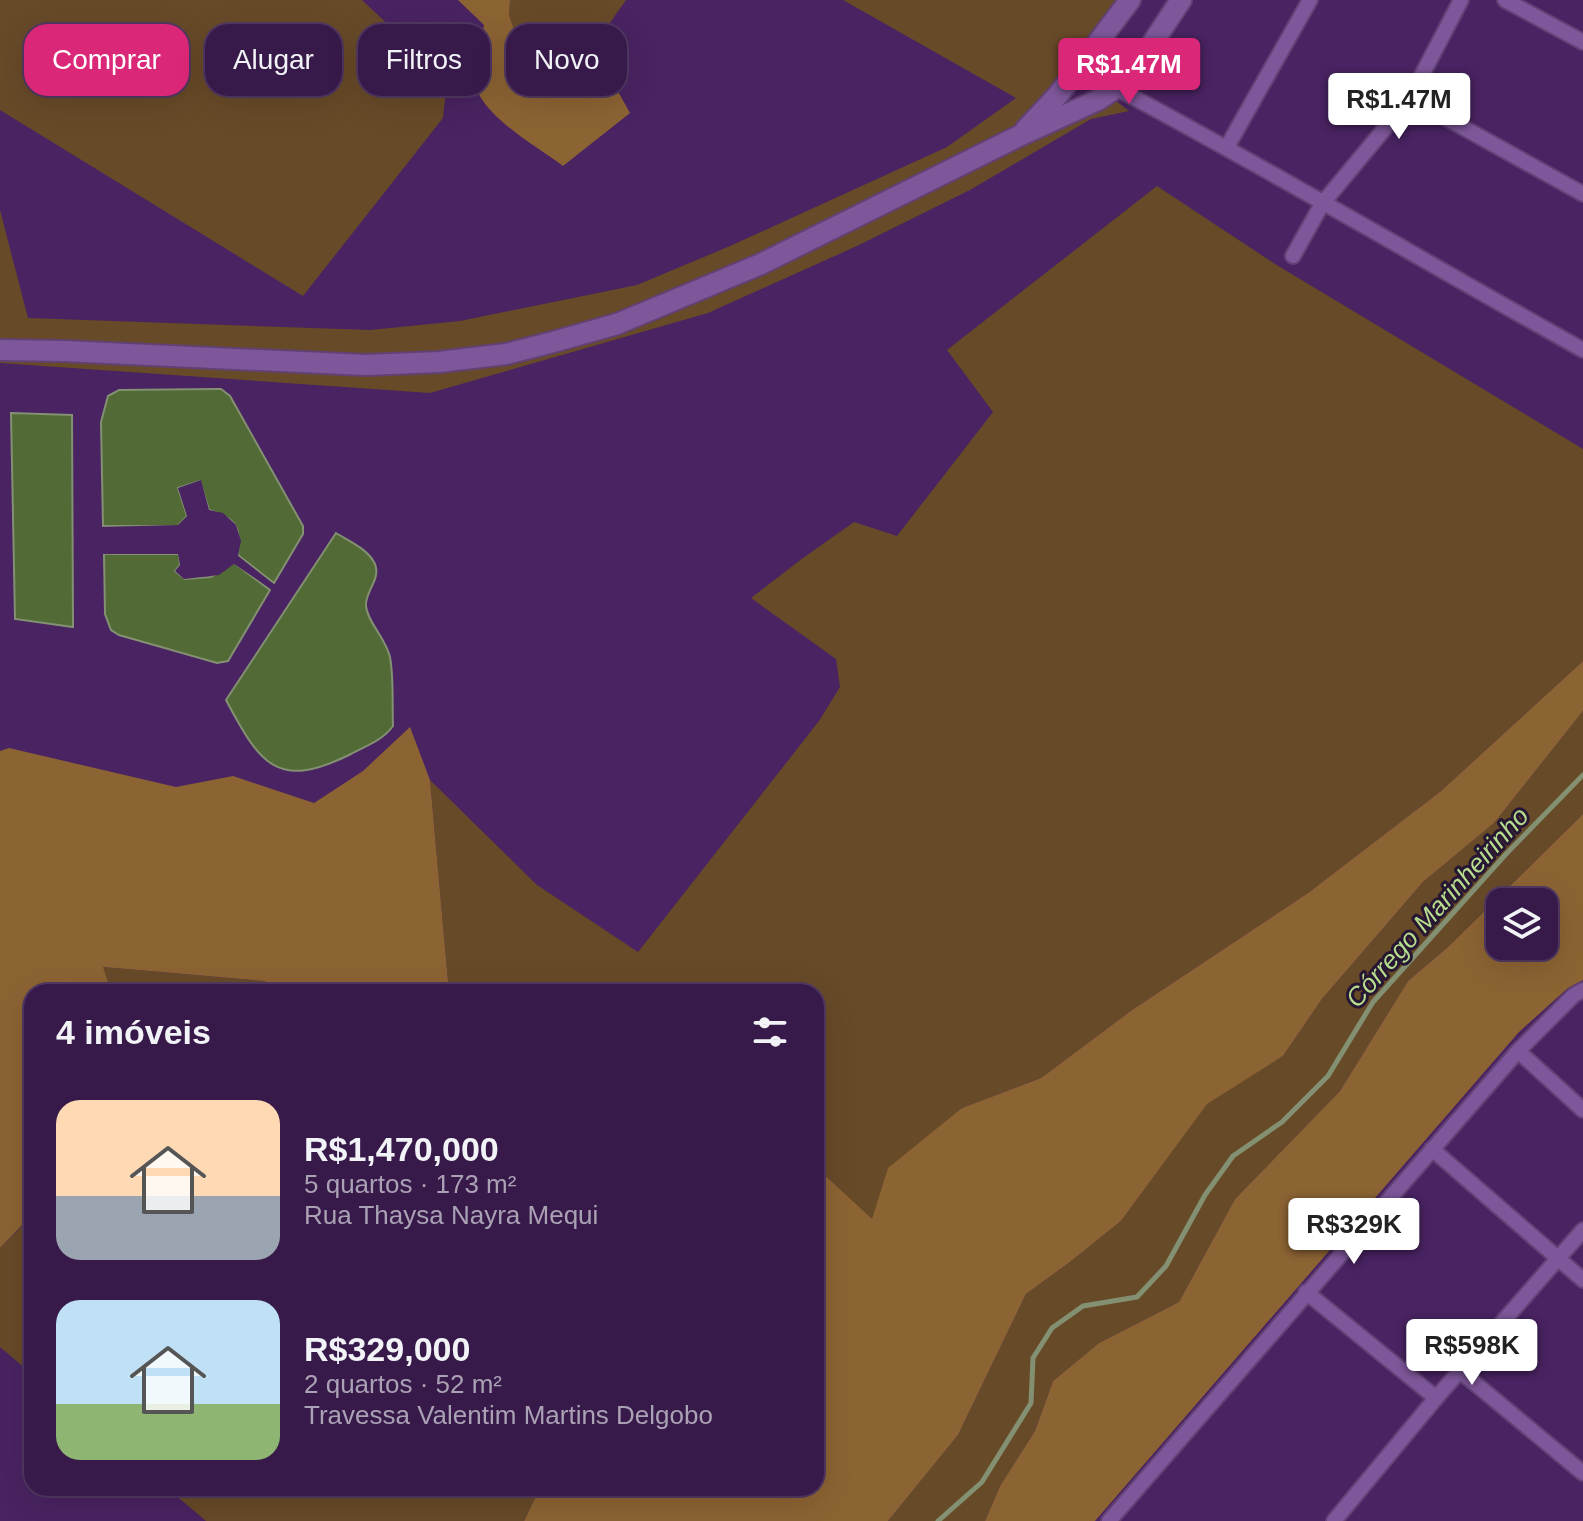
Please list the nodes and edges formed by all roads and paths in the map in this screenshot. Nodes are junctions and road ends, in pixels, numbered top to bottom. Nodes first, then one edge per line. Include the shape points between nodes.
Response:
1 (1130, 0) edge
2 (1180, 0) edge
3 (1310, 0) edge
4 (1461, 0) edge
5 (1505, 0) edge
6 (1583, 42) edge
7 (1116, 88) junction
8 (1410, 98) junction
9 (1017, 137) junction
10 (1227, 147) junction
11 (1583, 194) edge
12 (1322, 204) junction
13 (1293, 256) dead end
14 (0, 350) edge
15 (1583, 350) edge
16 (1583, 990) edge
17 (1518, 1051) junction
18 (1583, 1110) edge
19 (1432, 1149) junction
20 (1583, 1230) edge
21 (1558, 1258) junction
22 (1583, 1280) edge
23 (1306, 1292) junction
24 (1460, 1371) junction
25 (1436, 1398) junction
26 (1583, 1473) edge
27 (1109, 1521) edge
28 (1334, 1521) edge

1 - 9 main road via 1058,95
2 - 7 main road via 1134,71
3 - 10 street
4 - 8 street
5 - 6 street
7 - 9 main road
7 - 10 street
8 - 11 street
8 - 12 street
9 - 14 main road via 761,264 617,324 506,354 366,365
10 - 12 street
12 - 13 street
12 - 15 street
16 - 17 street
17 - 18 street
17 - 19 street
19 - 21 street
19 - 23 street
20 - 21 street
21 - 22 street
21 - 24 street
23 - 25 street
23 - 27 street
24 - 25 street
24 - 26 street
25 - 28 street

